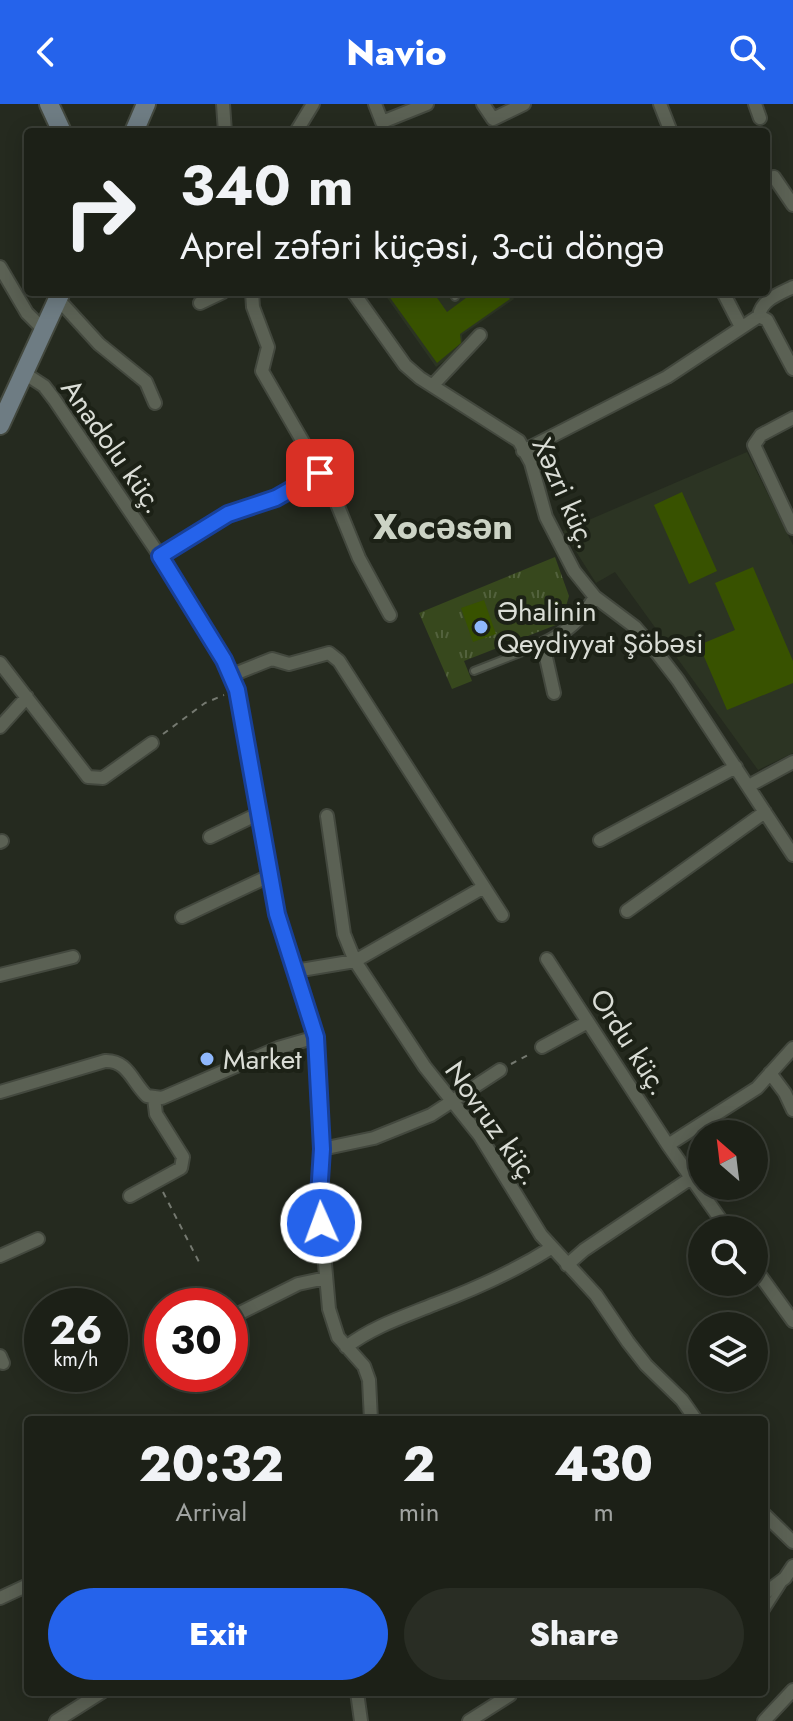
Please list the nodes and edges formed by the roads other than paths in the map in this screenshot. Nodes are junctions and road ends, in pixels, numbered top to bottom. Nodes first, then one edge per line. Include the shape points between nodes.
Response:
1 (49, 104) edge
2 (146, 104) edge
3 (223, 104) edge
4 (313, 104) edge
5 (375, 104) edge
6 (427, 104) edge
7 (483, 104) edge
8 (524, 104) edge
9 (660, 104) edge
10 (755, 104) edge
11 (760, 118) dead end
12 (493, 119) junction
13 (384, 127) edge
14 (60, 128) edge
15 (136, 128) edge
16 (225, 128) edge
17 (298, 128) edge
18 (499, 128) edge
19 (669, 128) edge
20 (774, 177) dead end
21 (793, 205) edge
22 (0, 267) edge
23 (793, 287) edge
24 (6, 290) edge
25 (60, 296) edge
26 (61, 296) edge
27 (215, 296) edge
28 (252, 296) edge
29 (356, 296) edge
30 (725, 296) edge
31 (200, 303) dead end
32 (759, 316) junction
33 (741, 327) junction
34 (44, 330) junction
35 (480, 335) dead end
36 (793, 369) edge
37 (24, 373) junction
38 (433, 385) junction
39 (155, 403) dead end
40 (793, 418) edge
41 (0, 425) edge
42 (523, 451) junction
43 (320, 473) junction
44 (793, 528) edge
45 (160, 556) junction
46 (595, 597) junction
47 (390, 615) dead end
48 (543, 644) junction
49 (0, 663) edge
50 (474, 671) dead end
51 (232, 675) junction
52 (554, 693) dead end
53 (27, 697) junction
54 (0, 727) edge
55 (152, 743) road end
56 (793, 762) edge
57 (736, 767) junction
58 (754, 783) dead end
59 (765, 812) junction
60 (258, 814) junction
61 (327, 816) dead end
62 (210, 837) dead end
63 (600, 840) dead end
64 (793, 855) edge
65 (269, 876) junction
66 (484, 887) junction
67 (627, 911) dead end
68 (502, 915) dead end
69 (182, 917) dead end
70 (73, 957) dead end
71 (547, 959) dead end
72 (355, 961) junction
73 (295, 971) junction
74 (0, 975) edge
75 (588, 1022) junction
76 (316, 1037) junction
77 (542, 1047) road end
78 (793, 1048) edge
79 (500, 1070) road end
80 (770, 1073) junction
81 (0, 1092) edge
82 (154, 1098) junction
83 (454, 1101) junction
84 (793, 1110) edge
85 (668, 1145) junction
86 (322, 1149) junction
87 (688, 1174) edge
88 (688, 1180) edge
89 (130, 1196) dead end
90 (38, 1239) dead end
91 (551, 1248) junction
92 (0, 1256) edge
93 (567, 1265) junction
94 (326, 1278) junction
95 (768, 1286) edge
96 (248, 1309) edge
97 (793, 1321) edge
98 (346, 1347) junction
99 (371, 1416) edge
100 (693, 1416) edge
101 (768, 1518) edge
102 (793, 1542) edge
103 (793, 1566) edge
104 (785, 1578) junction
105 (24, 1586) edge
106 (768, 1591) edge
107 (1, 1594) edge
108 (768, 1606) edge
109 (793, 1690) edge
110 (96, 1696) edge
111 (358, 1696) edge
112 (508, 1696) edge
113 (56, 1721) edge
114 (361, 1721) edge
115 (469, 1721) edge
116 (764, 1721) edge

1 - 14 street
2 - 15 street
3 - 16 street
4 - 17 street
5 - 13 street
6 - 13 street
7 - 12 street
8 - 12 street
9 - 19 street
10 - 11 street
12 - 18 street
20 - 21 street
22 - 24 street
23 - 32 street via 760,307
24 - 34 street
25 - 34 street
26 - 39 street via 99,344 146,382
27 - 31 street
28 - 43 street via 268,347 262,371
29 - 38 street, Xəzri küç. via 405,365
30 - 33 street
32 - 33 street
32 - 36 street via 767,320
33 - 42 street via 667,377
34 - 37 street
35 - 38 street
37 - 41 street
37 - 45 street, Anadolu küç. via 54,399
38 - 42 street, Xəzri küç. via 519,441
40 - 44 street via 761,435 754,445
42 - 46 street, Xəzri küç. via 546,517 574,571
43 - 45 street via 276,498 228,514
43 - 47 street
45 - 51 street, Anadolu küç.
46 - 48 street via 581,620
46 - 57 street, Xəzri küç. via 654,649
48 - 50 lane
48 - 52 street
49 - 53 street
51 - 60 street, Anadolu küç.
51 - 66 street via 272,659 289,664 329,653 339,661
53 - 54 street
53 - 55 street via 95,780
56 - 58 street
57 - 59 street, Xəzri küç.
57 - 63 street
59 - 64 street, Xəzri küç.
59 - 67 street
60 - 62 street
60 - 65 street, Anadolu küç.
61 - 72 street, Novruz küç. via 344,934
65 - 69 street
65 - 73 street, Anadolu küç.
66 - 68 street
66 - 72 street
70 - 74 street
71 - 75 street, Ordu küç.
72 - 73 street
72 - 83 street, Novruz küç. via 425,1067
73 - 76 street, Anadolu küç.
75 - 77 street
75 - 85 street, Ordu küç.
76 - 82 street
76 - 86 street, Anadolu küç.
78 - 80 street
79 - 83 street
80 - 84 street
80 - 85 street via 738,1103
81 - 82 street via 116,1060
82 - 89 street via 156,1114 184,1163
83 - 86 street via 374,1138
83 - 91 street, Novruz küç.
85 - 87 street, Ordu küç.
86 - 94 street, Anadolu küç. via 319,1196
88 - 93 street
90 - 92 street
91 - 93 street, Novruz küç.
91 - 98 street via 509,1272 380,1324
93 - 100 street, Novruz küç.
94 - 96 street via 298,1284
94 - 98 street, Anadolu küç. via 332,1321
95 - 97 street
98 - 99 street, Anadolu küç. via 364,1366
101 - 102 street
103 - 104 street
104 - 106 street
104 - 108 lane
105 - 107 street
109 - 116 street
110 - 113 street
111 - 114 street
112 - 115 street

